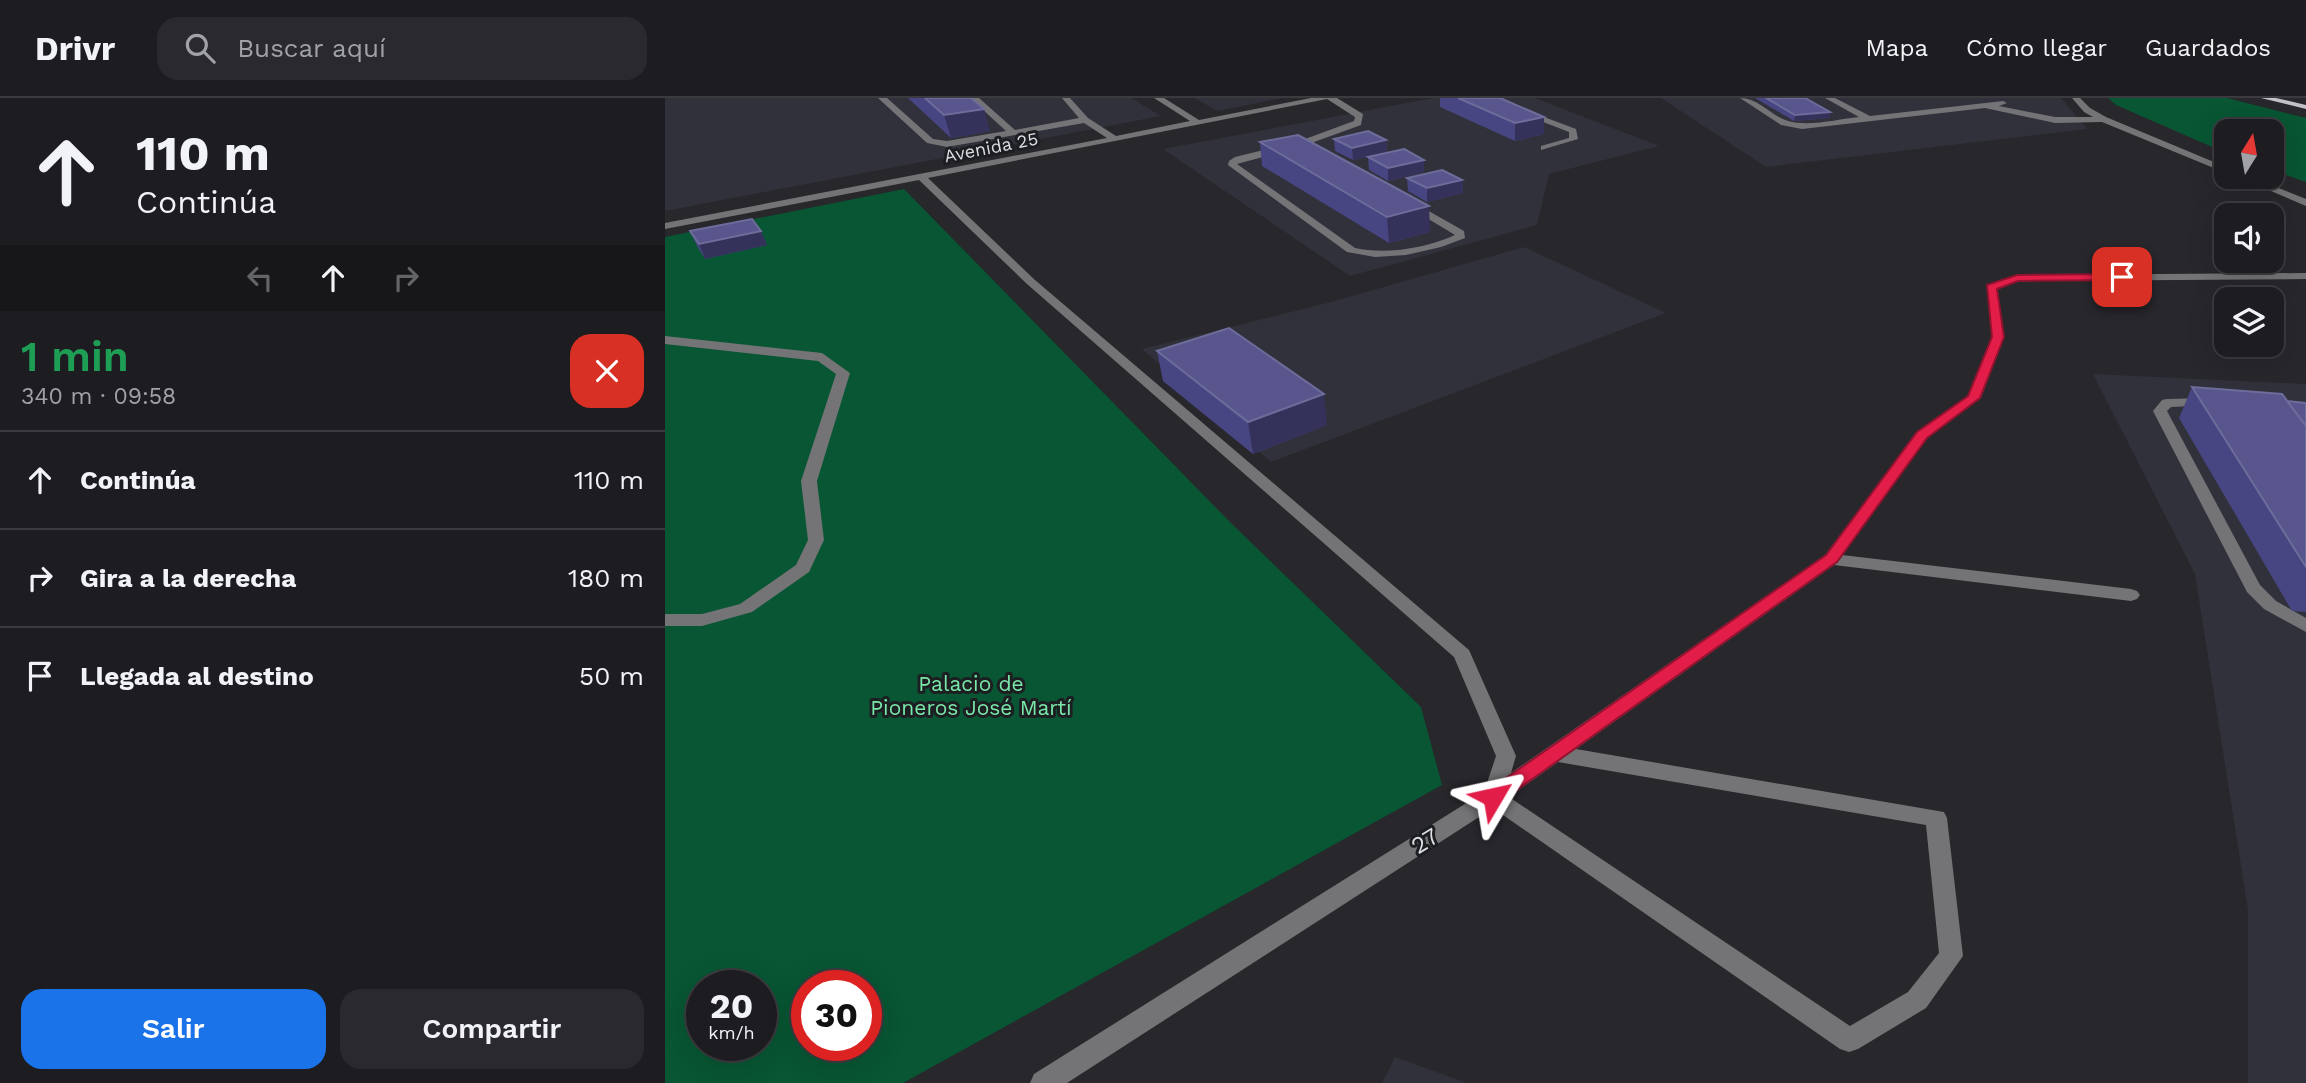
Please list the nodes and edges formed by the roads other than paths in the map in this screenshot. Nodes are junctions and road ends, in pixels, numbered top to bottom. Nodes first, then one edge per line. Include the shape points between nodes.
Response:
1 (882, 98) edge
2 (974, 98) edge
3 (1066, 98) edge
4 (1158, 98) edge
5 (1324, 98) edge
6 (1331, 98) edge
7 (1486, 98) edge
8 (1744, 98) edge
9 (1829, 98) edge
10 (1933, 98) edge
11 (1992, 98) edge
12 (2076, 98) edge
13 (2265, 98) edge
14 (2003, 103) junction
15 (1983, 105) junction
16 (2306, 107) edge
17 (1955, 108) junction
18 (2087, 110) junction
19 (1868, 118) junction
20 (2102, 119) junction
21 (1085, 120) junction
22 (1198, 123) junction
23 (1012, 132) junction
24 (1115, 139) junction
25 (1300, 144) junction
26 (1544, 148) dead end
27 (1312, 150) edge
28 (2214, 165) edge
29 (921, 176) junction
30 (2272, 189) edge
31 (1404, 200) edge
32 (2306, 203) edge
33 (665, 226) edge
34 (2306, 276) edge
35 (665, 340) edge
36 (2226, 404) edge
37 (1831, 559) junction
38 (2131, 594) dead end
39 (665, 620) edge
40 (2306, 626) edge
41 (1552, 753) junction
42 (1493, 797) junction
43 (1043, 1083) edge

1 - 23 street via 930,141 947,144
2 - 23 street
3 - 21 street
4 - 22 street
5 - 22 street, Avenida 25
6 - 25 street via 1356,112 1358,123
7 - 26 street via 1573,131 1574,139
8 - 19 street via 1792,125
9 - 19 street
10 - 17 street
11 - 14 street
12 - 18 street
13 - 16 main road
14 - 15 street
14 - 18 street via 2045,111
15 - 17 street
15 - 20 street via 2055,120
17 - 19 street
18 - 20 street
20 - 28 street
21 - 23 street
21 - 24 street
22 - 24 street, Avenida 25
24 - 29 street, Avenida 25
25 - 27 street
25 - 31 street via 1231,163 1361,254 1394,254 1461,236
29 - 33 street, Avenida 25
29 - 42 street via 1031,282 1462,654 1506,756
30 - 32 street
34 - 37 street, 27 via 2017,278 1991,287 1998,337 1974,398 1922,435
35 - 39 street via 822,357 843,373 809,481 816,540 803,568 746,608 702,620
36 - 40 street via 2167,403 2159,411 2253,588 2270,605
37 - 38 street
37 - 41 street, 27
41 - 42 street, 27
41 - 42 street via 1936,818 1951,956 1917,1000 1849,1040
42 - 43 street, 27

